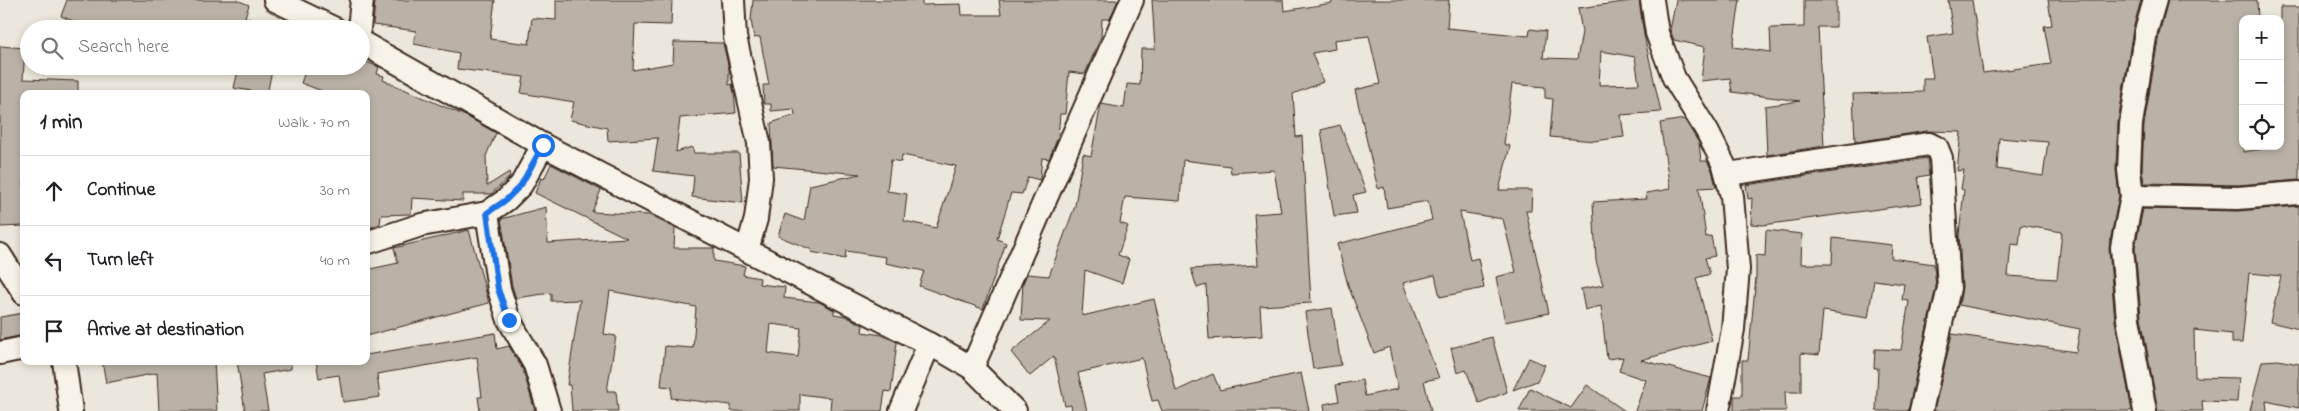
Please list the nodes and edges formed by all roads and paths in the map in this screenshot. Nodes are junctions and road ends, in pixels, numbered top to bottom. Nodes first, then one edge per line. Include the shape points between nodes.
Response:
1 (274, 0) edge
2 (362, 0) edge
3 (732, 0) edge
4 (1132, 0) edge
5 (1652, 0) edge
6 (2155, 0) edge
7 (316, 20) edge
8 (360, 20) edge
9 (370, 47) edge
10 (543, 145) junction
11 (1728, 174) junction
12 (2299, 193) edge
13 (2132, 196) junction
14 (487, 213) junction
15 (370, 242) edge
16 (747, 250) junction
17 (0, 255) edge
18 (20, 287) edge
19 (929, 344) junction
20 (20, 349) edge
21 (0, 353) edge
22 (65, 365) edge
23 (972, 368) junction
24 (71, 411) edge
25 (549, 411) edge
26 (901, 411) edge
27 (1015, 411) edge
28 (1718, 411) edge
29 (1921, 411) edge
30 (2145, 411) edge

1 - 7 street
2 - 8 street
3 - 16 street via 735,37 759,143 761,178 756,219
4 - 23 street
5 - 11 street via 1657,32 1674,78 1707,131
6 - 13 street via 2146,31 2131,124
9 - 10 street
10 - 14 street via 521,185
10 - 16 street
11 - 28 street via 1738,269 1733,329
11 - 29 street via 1929,144 1937,148 1941,158 1949,288
12 - 13 street via 2238,198
13 - 30 street via 2122,247 2128,319
14 - 15 street via 420,225
14 - 25 street via 498,289 509,320 535,365
16 - 19 street
17 - 18 street
19 - 23 street
19 - 26 street
20 - 21 street
22 - 24 street
23 - 27 street

